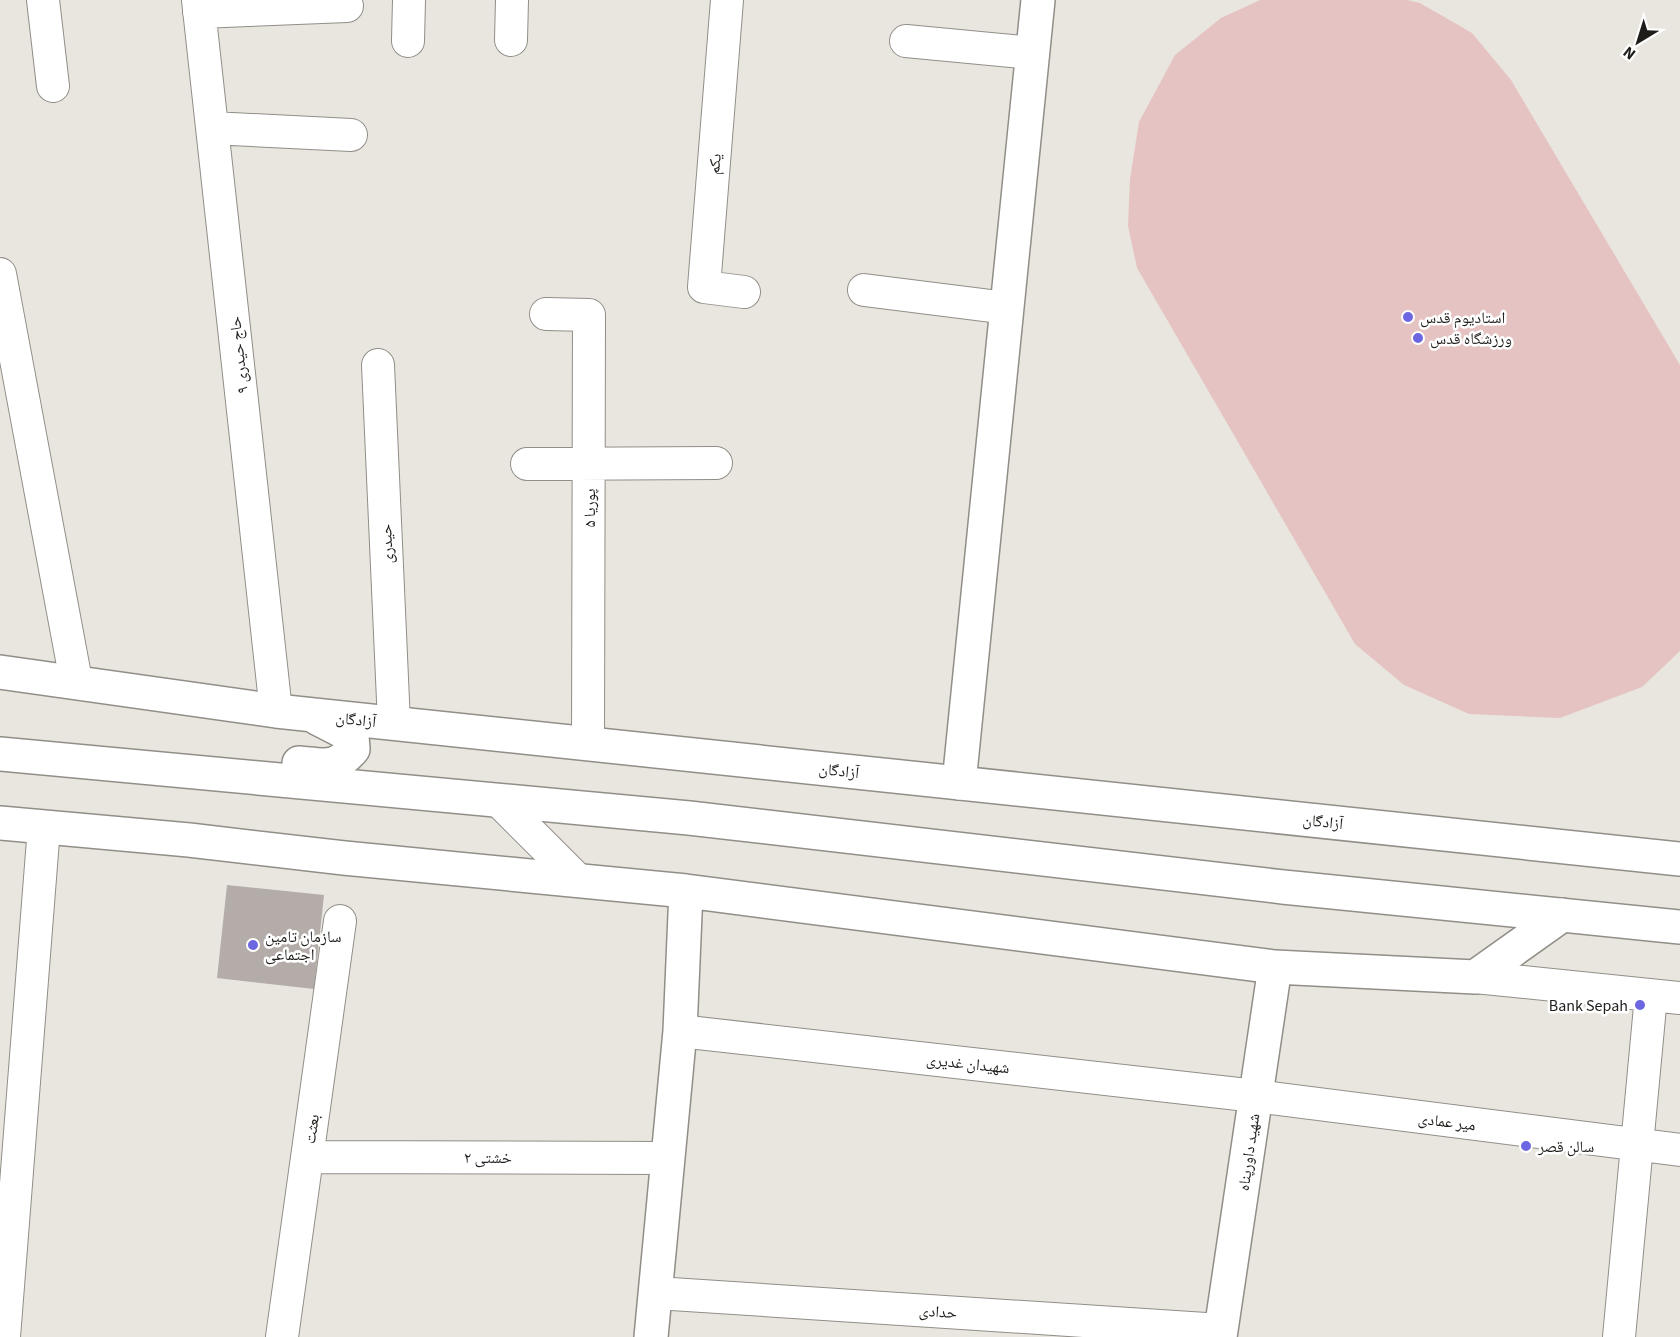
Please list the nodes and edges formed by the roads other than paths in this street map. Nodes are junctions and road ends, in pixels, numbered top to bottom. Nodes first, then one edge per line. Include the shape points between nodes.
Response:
1 (43, 0) edge
2 (409, 0) edge
3 (512, 0) edge
4 (727, 0) edge
5 (1038, 0) edge
6 (199, 6) edge
7 (347, 6) dead end
8 (511, 40) dead end
9 (408, 41) dead end
10 (906, 41) dead end
11 (1033, 53) junction
12 (53, 86) dead end
13 (212, 128) junction
14 (351, 135) dead end
15 (0, 273) edge
16 (864, 290) dead end
17 (744, 292) dead end
18 (1007, 308) junction
19 (546, 314) dead end
20 (378, 365) dead end
21 (716, 463) dead end
22 (589, 464) junction
23 (527, 465) dead end
24 (0, 672) edge
25 (76, 681) junction
26 (276, 711) junction
27 (310, 715) junction
28 (394, 723) junction
29 (588, 744) junction
30 (0, 754) edge
31 (127, 765) junction
32 (959, 783) junction
33 (498, 800) junction
34 (0, 823) edge
35 (44, 826) junction
36 (1680, 859) edge
37 (579, 881) junction
38 (686, 891) junction
39 (1563, 915) junction
40 (340, 921) dead end
41 (1680, 927) edge
42 (1275, 968) junction
43 (1475, 977) junction
44 (1666, 997) edge
45 (680, 1031) junction
46 (1256, 1096) junction
47 (1638, 1145) junction
48 (1680, 1150) edge
49 (307, 1157) junction
50 (668, 1158) junction
51 (4, 1273) edge
52 (656, 1293) junction
53 (1221, 1333) edge
54 (4, 1337) edge
55 (282, 1337) edge
56 (651, 1337) edge
57 (1619, 1337) edge

1 - 12 street
2 - 9 street
3 - 8 street
4 - 17 street, یکم via 704,287
5 - 11 main road
6 - 7 street
6 - 13 street, حاج حیدری ۹
10 - 11 street
11 - 18 main road
13 - 14 street
13 - 26 street, حاج حیدری ۹
15 - 25 street
16 - 18 street
18 - 32 main road
19 - 22 street, پوریا ۵ via 589,315
20 - 28 street, حیدری
21 - 22 street
22 - 23 street
22 - 29 street, پوریا ۵
24 - 25 main road, آزادگان
25 - 26 main road, آزادگان
26 - 27 main road, آزادگان
27 - 28 main road, آزادگان
27 - 31 main road via 352,736 353,749 342,762 330,765 164,756
28 - 29 main road, آزادگان
29 - 32 main road, آزادگان
30 - 31 main road
31 - 33 main road
32 - 36 main road, آزادگان
33 - 37 street
33 - 39 main road
34 - 35 main road
35 - 37 main road
35 - 51 street
37 - 38 main road
38 - 42 main road
38 - 45 main road
39 - 41 main road
39 - 43 main road
40 - 49 street, بعثت
42 - 43 main road
42 - 46 main road, شهید داورپناه
43 - 44 street
44 - 47 street
45 - 46 street, شهیدان غدیری
45 - 50 main road
46 - 47 street, میر عمادی
46 - 53 main road, شهید داورپناه
47 - 48 street, میر عمادی
47 - 57 street
49 - 50 street, خشتی ۲
49 - 55 street, بعثت
50 - 52 main road
51 - 54 street
52 - 53 street, حدادی
52 - 56 main road

